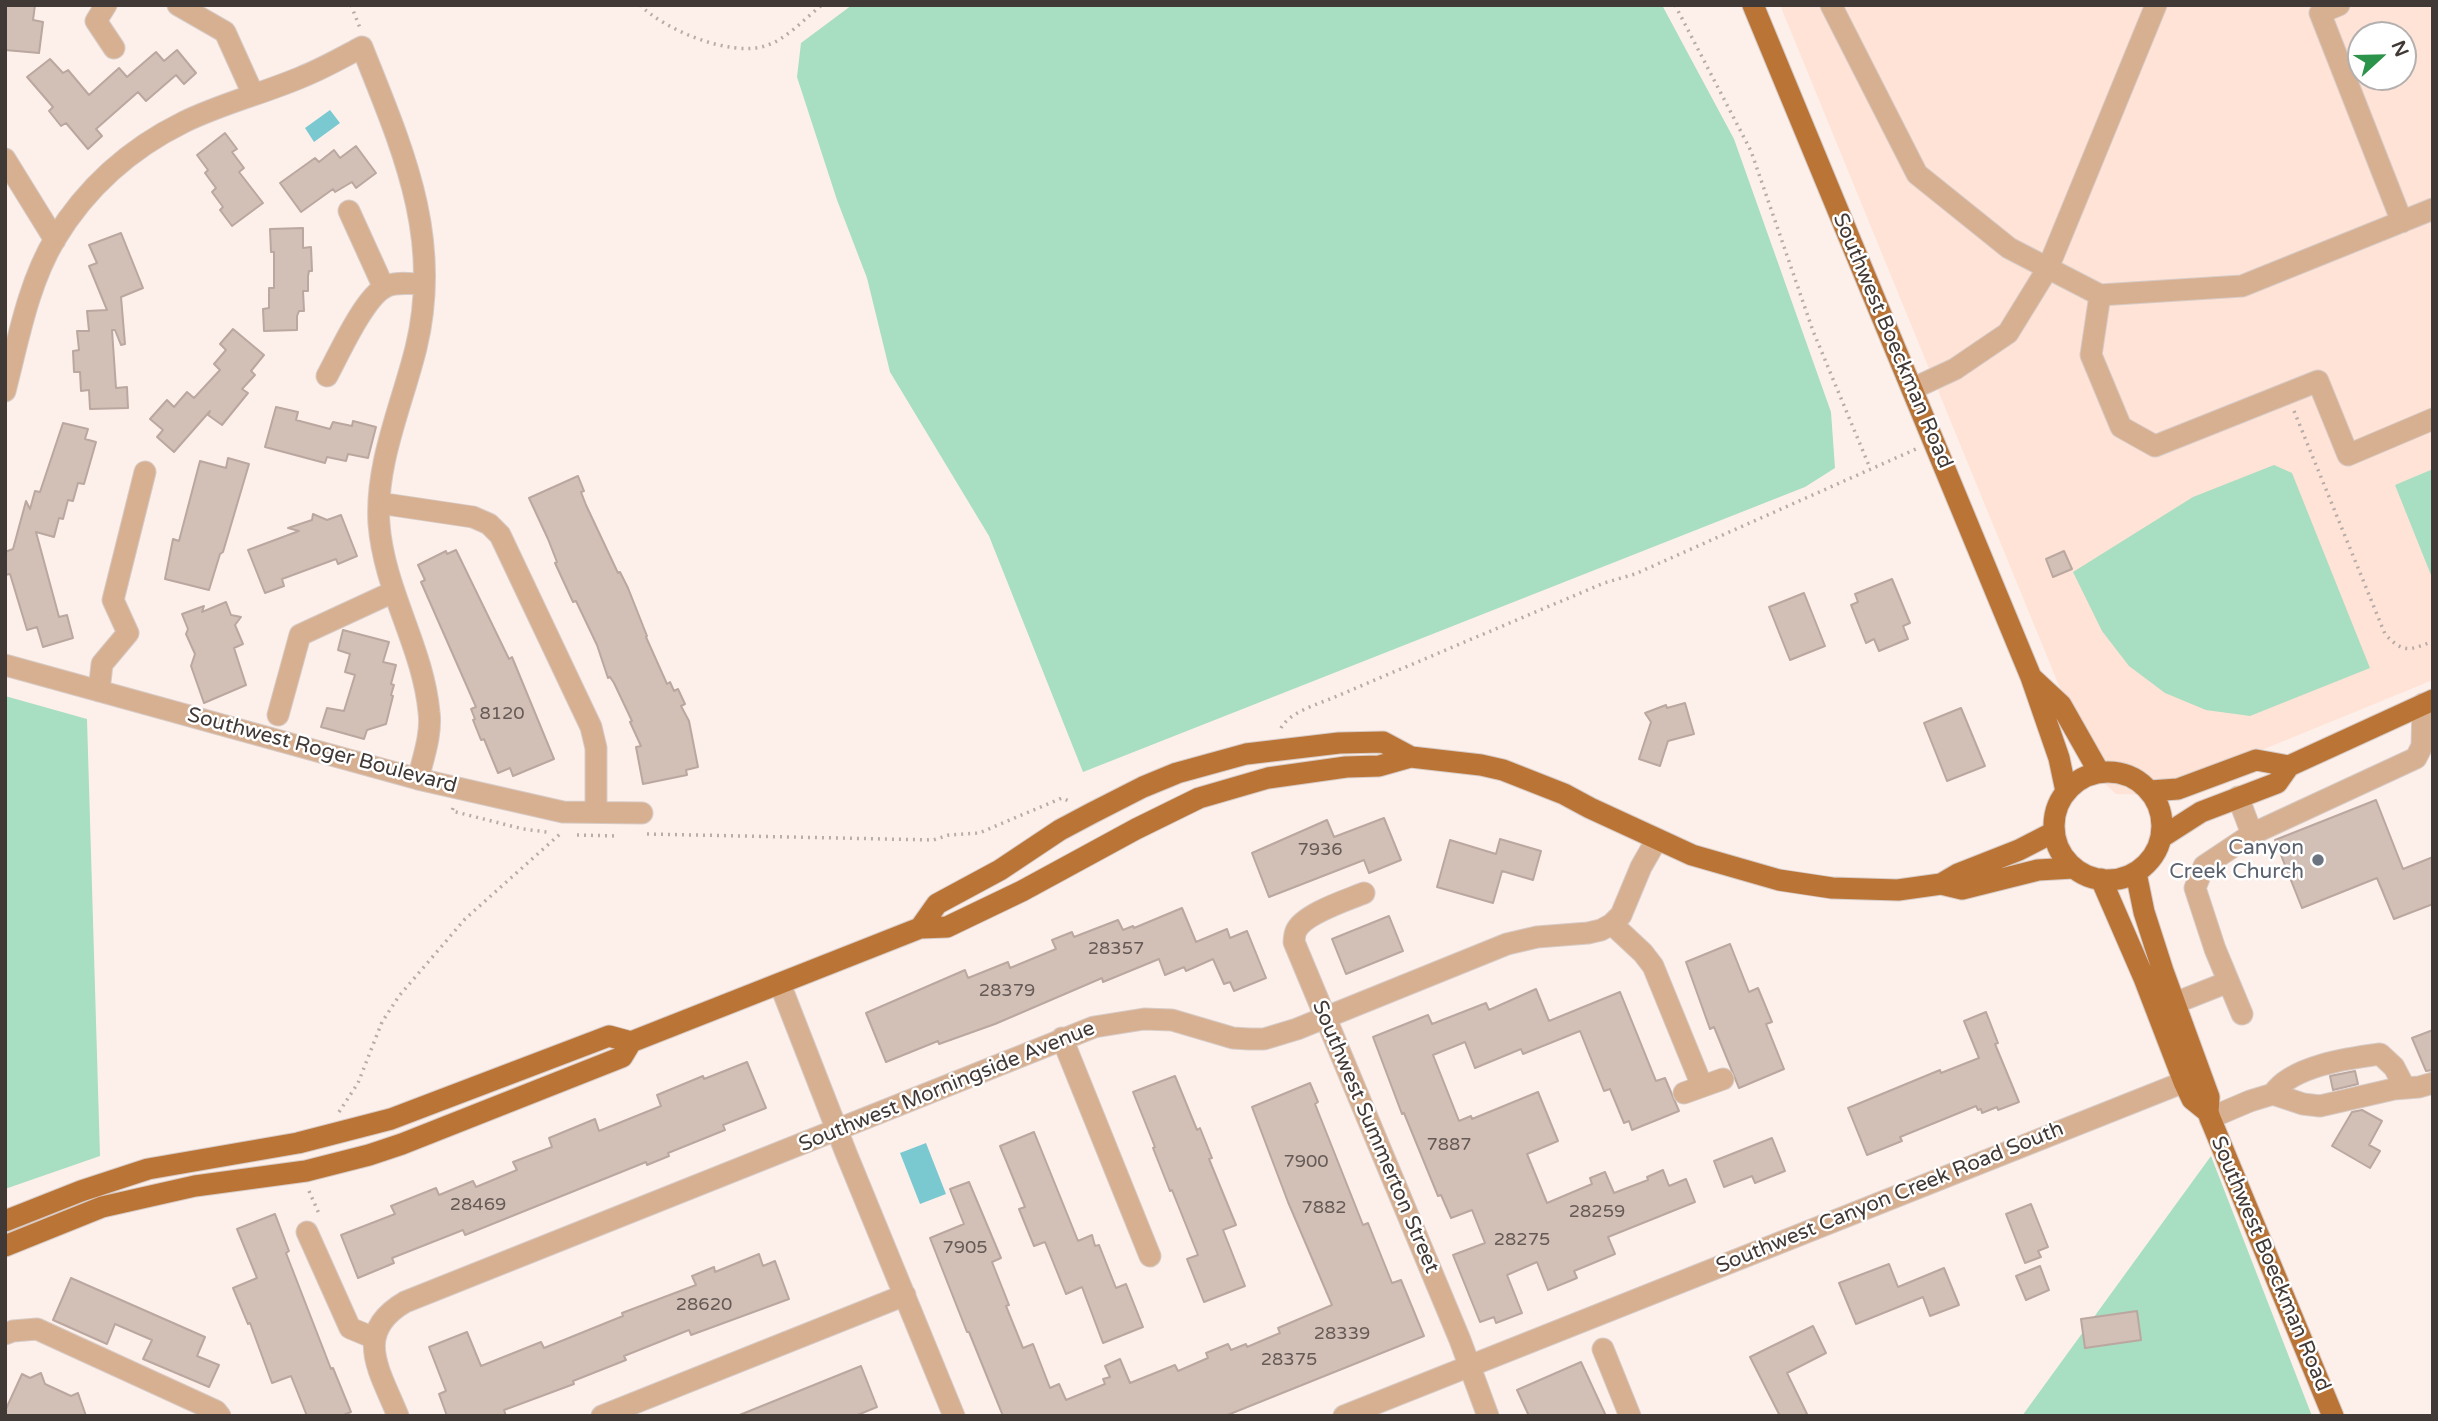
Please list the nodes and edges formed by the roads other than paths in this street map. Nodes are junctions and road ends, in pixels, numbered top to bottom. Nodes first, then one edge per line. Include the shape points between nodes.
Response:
1 (106, 5) edge
2 (178, 5) edge
3 (1753, 5) edge
4 (1831, 5) edge
5 (2156, 5) edge
6 (2339, 5) edge
7 (114, 48) dead end
8 (253, 94) junction
9 (5, 159) edge
10 (2433, 209) edge
11 (349, 211) dead end
12 (2402, 222) junction
13 (55, 240) junction
14 (2048, 268) junction
15 (423, 284) junction
16 (384, 288) junction
17 (2100, 295) junction
18 (327, 376) dead end
19 (1913, 390) junction
20 (5, 391) edge
21 (2433, 419) edge
22 (145, 472) dead end
23 (379, 503) junction
24 (393, 592) junction
25 (5, 665) edge
26 (2031, 677) junction
27 (99, 691) junction
28 (2428, 702) edge
29 (278, 715) dead end
30 (1411, 757) junction
31 (2290, 766) junction
32 (2099, 772) junction
33 (418, 779) junction
34 (2066, 791) junction
35 (2150, 791) junction
36 (2238, 797) junction
37 (596, 812) junction
38 (642, 813) dead end
39 (2054, 832) junction
40 (2252, 834) junction
41 (2162, 837) junction
42 (1657, 839) junction
43 (2073, 868) junction
44 (2136, 873) junction
45 (2101, 879) junction
46 (1941, 884) junction
47 (1364, 893) dead end
48 (1612, 924) junction
49 (920, 928) junction
50 (2228, 982) junction
51 (780, 984) junction
52 (2175, 1003) junction
53 (2242, 1014) dead end
54 (1325, 1018) junction
55 (1062, 1038) junction
56 (631, 1042) junction
57 (1723, 1079) dead end
58 (2184, 1082) junction
59 (2433, 1083) edge
60 (2405, 1088) junction
61 (2273, 1094) junction
62 (2209, 1115) junction
63 (837, 1130) junction
64 (5, 1221) edge
65 (307, 1232) dead end
66 (5, 1246) edge
67 (1150, 1256) dead end
68 (905, 1295) junction
69 (5, 1334) edge
70 (374, 1338) junction
71 (1603, 1349) dead end
72 (1469, 1366) junction
73 (220, 1416) edge
74 (398, 1416) edge
75 (602, 1416) edge
76 (954, 1416) edge
77 (1344, 1416) edge
78 (1489, 1416) edge
79 (1630, 1416) edge
80 (2333, 1416) edge

1 - 7 street via 96,21
2 - 8 street via 225,32
3 - 19 main road, Southwest Boeckman Road
4 - 14 street via 1917,174 2009,248
5 - 14 street
6 - 12 street via 2320,13
8 - 13 street via 186,121 129,155 90,190
8 - 15 street via 303,77 362,47 416,198
9 - 13 street
10 - 12 street
11 - 16 street
12 - 17 street via 2242,286
13 - 20 street via 33,289
14 - 17 street
14 - 19 street via 2008,333 1955,369
15 - 16 street
15 - 23 street via 416,345 384,461
16 - 18 street via 368,304
17 - 21 street via 2091,355 2120,427 2155,446 2318,381 2348,455
19 - 26 main road, Southwest Boeckman Road
22 - 27 street via 113,600 128,633 102,664
23 - 24 street via 380,540
23 - 37 street via 473,517 500,535 591,727 596,748
24 - 29 street via 300,635
24 - 33 street via 423,677 430,713
25 - 27 street, Southwest Roger Boulevard
26 - 32 main road, Southwest Boeckman Road via 2062,705
26 - 34 main road, Southwest Boeckman Road
27 - 33 street, Southwest Roger Boulevard
28 - 31 main road
28 - 40 street via 2416,758
30 - 42 main road via 1503,770
30 - 49 main road via 1379,766 1268,778 1199,797 947,927
30 - 49 main road via 1383,742 1339,743 1273,749 1177,773 1060,830 937,904
31 - 35 main road via 2256,760 2178,789
31 - 36 main road via 2277,783
32 - 34 main road
32 - 35 main road via 2118,772
33 - 37 street, Southwest Roger Boulevard via 563,812
34 - 39 main road via 2056,810
35 - 41 main road via 2159,805
36 - 40 street
36 - 41 main road
37 - 38 street, Southwest Roger Boulevard
39 - 43 main road via 2063,857
39 - 46 main road
40 - 50 street via 2204,866 2195,888
41 - 44 main road via 2153,858
42 - 46 main road via 1703,859 1779,880 1832,888 1898,890
42 - 48 street via 1621,915
43 - 45 main road
43 - 46 main road via 2038,870 1962,889
44 - 45 main road via 2115,881
44 - 52 main road, Southwest Boeckman Road via 2144,912
45 - 58 main road, Southwest Boeckman Road
47 - 54 street, Southwest Summerton Street via 1317,913 1295,931 1294,942
48 - 54 street, Southwest Morningside Avenue via 1588,933 1507,944
48 - 57 street via 1653,966 1690,1058 1693,1090
49 - 51 main road
50 - 52 street
50 - 53 street
51 - 56 main road
51 - 63 street
52 - 62 main road, Southwest Boeckman Road via 2209,1097
54 - 55 street, Southwest Morningside Avenue via 1264,1039 1233,1038 1172,1020 1144,1019
54 - 72 street, Southwest Summerton Street
55 - 63 street, Southwest Morningside Avenue
55 - 67 street
56 - 64 main road via 609,1036 391,1119 329,1136 148,1169
56 - 66 main road via 622,1058 369,1155 306,1171 195,1186 102,1207
58 - 62 main road, Southwest Boeckman Road via 2192,1099
58 - 72 street, Southwest Canyon Creek Road South
59 - 60 street
60 - 61 street via 2320,1105
60 - 61 street via 2394,1066 2381,1054 2312,1069 2282,1084
61 - 62 street
62 - 80 main road, Southwest Boeckman Road
63 - 68 street
63 - 70 street, Southwest Morningside Avenue via 405,1302 389,1311
65 - 70 street via 350,1328
68 - 75 street
68 - 76 street
69 - 73 street via 37,1329
70 - 74 street via 376,1360
71 - 79 street
72 - 77 street, Southwest Canyon Creek Road South
72 - 78 street, Southwest Summerton Street

